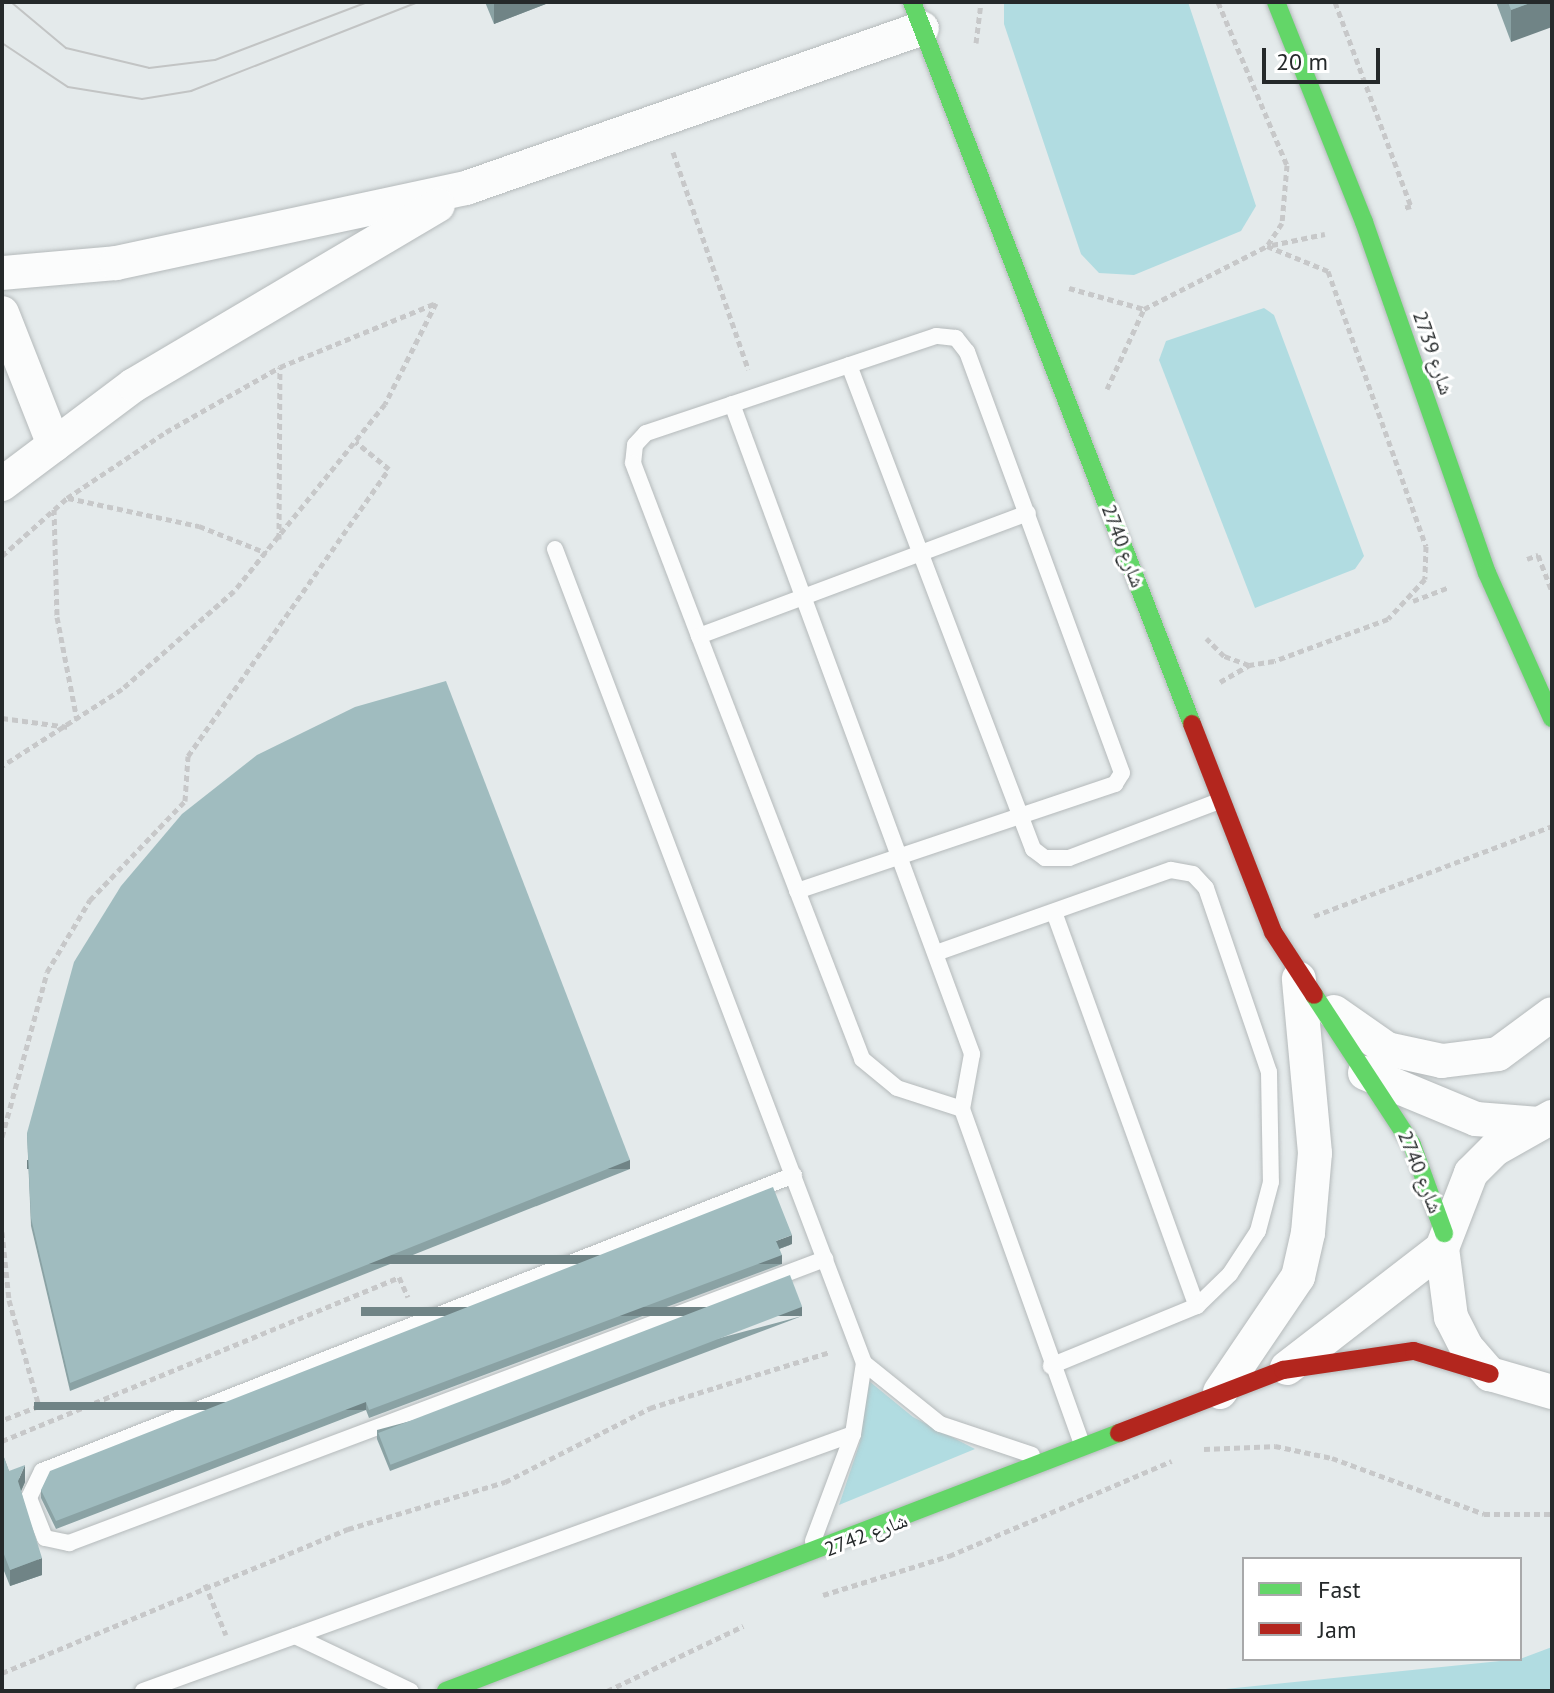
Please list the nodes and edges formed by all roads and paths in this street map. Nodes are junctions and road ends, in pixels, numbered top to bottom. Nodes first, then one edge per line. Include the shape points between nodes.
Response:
1 (981, 2) edge
2 (1218, 2) edge
3 (1276, 2) edge
4 (917, 15) edge
5 (976, 43) dead end
6 (663, 121) junction
7 (466, 188) junction
8 (1335, 231) dead end
9 (1267, 246) junction
10 (2, 273) edge
11 (1069, 288) dead end
12 (1144, 309) junction
13 (2, 313) edge
14 (849, 365) junction
15 (280, 367) junction
16 (1107, 390) dead end
17 (757, 396) junction
18 (732, 404) junction
19 (356, 442) junction
20 (54, 445) junction
21 (2, 484) edge
22 (67, 498) junction
23 (54, 509) junction
24 (1028, 513) junction
25 (279, 540) junction
26 (555, 549) dead end
27 (267, 553) junction
28 (918, 554) junction
29 (2, 556) edge
30 (1453, 586) dead end
31 (805, 596) junction
32 (1412, 601) junction
33 (1196, 627) dead end
34 (699, 636) junction
35 (2, 718) edge
36 (1552, 718) edge
37 (77, 720) junction
38 (68, 727) junction
39 (2, 766) edge
40 (1219, 801) junction
41 (1017, 817) junction
42 (1552, 826) edge
43 (903, 855) junction
44 (797, 891) junction
45 (1054, 912) junction
46 (1273, 932) junction
47 (936, 953) junction
48 (1299, 979) junction
49 (1552, 1014) edge
50 (1365, 1073) junction
51 (962, 1109) junction
52 (1546, 1120) edge
53 (2, 1137) edge
54 (794, 1175) junction
55 (2, 1232) edge
56 (1443, 1241) junction
57 (825, 1259) junction
58 (1197, 1306) junction
59 (861, 1355) junction
60 (1051, 1366) junction
61 (1283, 1370) junction
62 (1490, 1374) junction
63 (1220, 1392) junction
64 (1552, 1392) edge
65 (2, 1420) edge
66 (853, 1434) junction
67 (1084, 1449) junction
68 (1195, 1452) dead end
69 (1065, 1457) junction
70 (1181, 1458) dead end
71 (1552, 1514) edge
72 (803, 1559) junction
73 (205, 1584) junction
74 (810, 1599) dead end
75 (756, 1620) dead end
76 (295, 1636) junction
77 (235, 1658) junction
78 (2, 1673) edge
79 (143, 1691) edge
80 (411, 1691) edge
81 (446, 1691) edge
82 (607, 1691) edge

1 - 5 path
2 - 9 path via 1287,165 1282,223
3 - 36 street, شارع 2739 via 1364,222 1487,573
4 - 6 street
4 - 40 street, شارع 2740
6 - 7 street
6 - 17 path
7 - 10 street via 116,263
7 - 20 street via 134,385
8 - 9 path
9 - 12 path
9 - 32 path via 1328,271 1426,546 1425,579
11 - 12 path
12 - 16 path
13 - 20 street
14 - 17 lane
14 - 24 lane via 936,336 956,338
14 - 28 lane
15 - 19 path via 436,303 385,404
15 - 22 path
15 - 25 path
17 - 18 lane
18 - 31 lane
18 - 34 lane via 646,433 635,445 633,463
19 - 25 path
19 - 53 path via 389,469 188,756 185,801 90,900 47,972
20 - 21 street
22 - 23 path
22 - 27 path via 199,526
23 - 29 path
23 - 37 path via 57,617
24 - 28 lane
24 - 41 lane via 1122,773 1115,784
25 - 27 path
26 - 54 lane
27 - 37 path via 234,591
28 - 31 lane
28 - 41 lane
30 - 32 path
31 - 34 lane
31 - 43 lane
32 - 33 path via 1388,619 1249,665 1224,656
34 - 44 lane
35 - 38 path
37 - 38 path
38 - 39 path
40 - 41 lane via 1069,858 1045,858 1033,849
40 - 46 street, شارع 2740
41 - 43 lane
42 - 46 path
43 - 44 lane
43 - 47 lane
44 - 51 lane via 862,1059 897,1088
45 - 47 lane
45 - 58 lane
45 - 58 lane via 1171,870 1193,874 1206,888 1269,1072 1272,1152 1258,1231
46 - 48 street, شارع 2740
47 - 51 lane via 972,1054
48 - 49 street via 1354,1031 1387,1049 1442,1061 1498,1054
48 - 50 street, شارع 2740
48 - 63 street via 1315,1153 1308,1233 1298,1277
50 - 52 street, شارع 2740 via 1464,1115
50 - 56 street, شارع 2740 via 1412,1145
51 - 60 lane
52 - 56 street via 1495,1149 1471,1173
54 - 57 lane
54 - 57 lane via 42,1471 29,1498 45,1538 69,1543
55 - 65 path via 9,1300 39,1406
56 - 61 street, شارع 2742
56 - 62 street via 1451,1317
57 - 59 lane
58 - 60 lane
59 - 66 lane
59 - 69 lane via 940,1424 1001,1448
59 - 73 path via 650,1408 505,1482
60 - 67 lane
61 - 62 street, شارع 2742 via 1414,1351
61 - 63 street, شارع 2742
62 - 64 street
63 - 67 street, شارع 2742
66 - 72 lane
66 - 76 lane
67 - 69 street, شارع 2742
68 - 71 path via 1275,1446 1332,1458 1484,1514
69 - 72 street, شارع 2742
70 - 74 path via 949,1556
72 - 81 street, شارع 2742
73 - 77 path
73 - 78 path
75 - 82 path
76 - 77 lane
76 - 80 lane
77 - 79 lane

